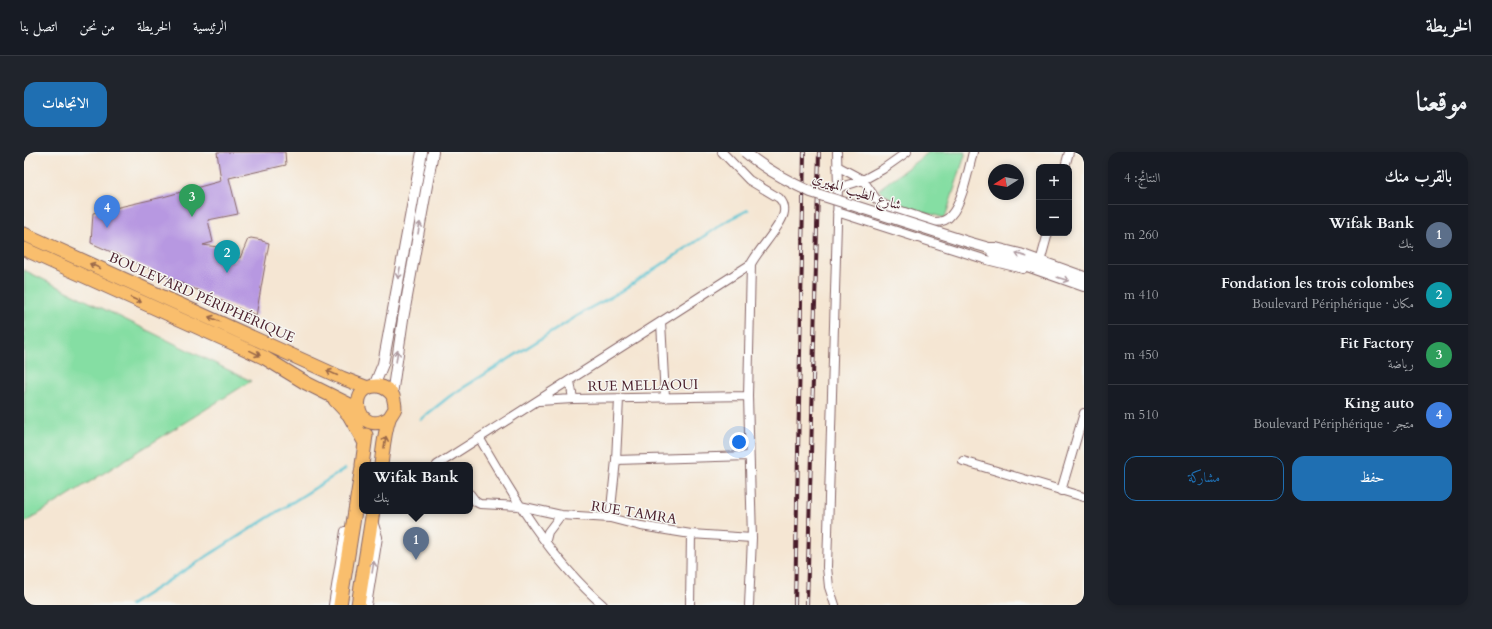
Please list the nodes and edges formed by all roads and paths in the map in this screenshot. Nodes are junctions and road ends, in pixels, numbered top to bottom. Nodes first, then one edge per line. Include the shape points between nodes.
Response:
1 (422, 152) edge
2 (433, 152) edge
3 (722, 152) edge
4 (746, 152) edge
5 (837, 152) edge
6 (907, 152) edge
7 (973, 152) edge
8 (1069, 152) edge
9 (1066, 164) edge
10 (837, 166) junction
11 (863, 180) junction
12 (838, 188) junction
13 (837, 212) junction
14 (24, 234) edge
15 (1047, 236) edge
16 (24, 249) edge
17 (751, 264) junction
18 (1040, 266) junction
19 (1084, 277) edge
20 (1084, 286) edge
21 (661, 322) junction
22 (570, 381) junction
23 (371, 387) junction
24 (330, 395) junction
25 (392, 395) junction
26 (748, 396) junction
27 (618, 398) junction
28 (665, 398) junction
29 (573, 399) junction
30 (538, 401) junction
31 (358, 409) junction
32 (1084, 413) edge
33 (389, 418) junction
34 (368, 422) junction
35 (480, 439) junction
36 (365, 443) junction
37 (749, 456) junction
38 (616, 460) junction
39 (963, 461) dead end
40 (359, 462) edge
41 (362, 462) edge
42 (382, 462) edge
43 (448, 462) edge
44 (359, 483) edge
45 (1061, 491) junction
46 (1084, 497) edge
47 (473, 498) edge
48 (520, 506) junction
49 (372, 514) edge
50 (561, 515) junction
51 (610, 518) junction
52 (691, 534) junction
53 (752, 538) junction
54 (546, 540) junction
55 (333, 605) edge
56 (340, 605) edge
57 (358, 605) edge
58 (367, 605) edge
59 (603, 605) edge
60 (690, 605) edge
61 (748, 605) edge
62 (835, 605) edge

1 -> 23 street via 383,364
25 -> 2 street
3 - 17 street via 749,180 783,202 785,211 780,221
4 - 18 street, شارع الطيب المهيري, bridge via 762,166 811,192 968,242 1020,254
5 - 10 street
6 - 11 street
7 - 11 street via 953,214 943,222 934,222 884,205 876,199
8 - 9 street
10 - 11 street
10 - 12 street
11 - 12 street
12 - 13 street
13 - 18 street via 987,260 1031,271
13 - 62 street via 827,567 829,587
23 -> 14 highway, BOULEVARD PÉRIPHÉRIQUE via 342,378
15 - 18 street
16 -> 24 highway, BOULEVARD PÉRIPHÉRIQUE via 265,358
17 - 21 street
17 - 26 street
18 - 19 street
18 -> 20 street
21 - 22 street
21 - 28 street
22 - 29 street
22 - 30 street
23 - 25 highway via 381,387
23 - 31 highway via 359,397
24 - 31 highway, BOULEVARD PÉRIPHÉRIQUE
24 - 36 highway via 348,415
25 - 33 highway via 395,402
26 - 28 street, RUE MELLAOUI
26 - 37 street
27 - 28 street, RUE MELLAOUI
27 - 29 street, RUE MELLAOUI
27 - 38 street
29 - 30 street, RUE MELLAOUI
30 - 35 street
31 - 34 highway
32 - 45 street
33 - 34 highway via 383,422
42 -> 33 highway
34 - 36 highway
35 - 43 street
35 - 48 street
36 - 41 highway
37 - 38 street
37 - 53 street
38 - 51 street
39 - 45 street
40 - 55 street via 355,472
44 - 56 highway
45 - 46 street
47 - 48 street, RUE TAMRA via 480,504
48 - 50 street, RUE TAMRA
48 - 54 street
49 - 57 highway
58 -> 49 street via 378,537
50 - 51 street, RUE TAMRA
50 - 54 street via 548,532
51 - 52 street, RUE TAMRA
52 - 53 street, RUE TAMRA
52 - 60 street
53 - 61 street
54 - 59 street via 568,570

